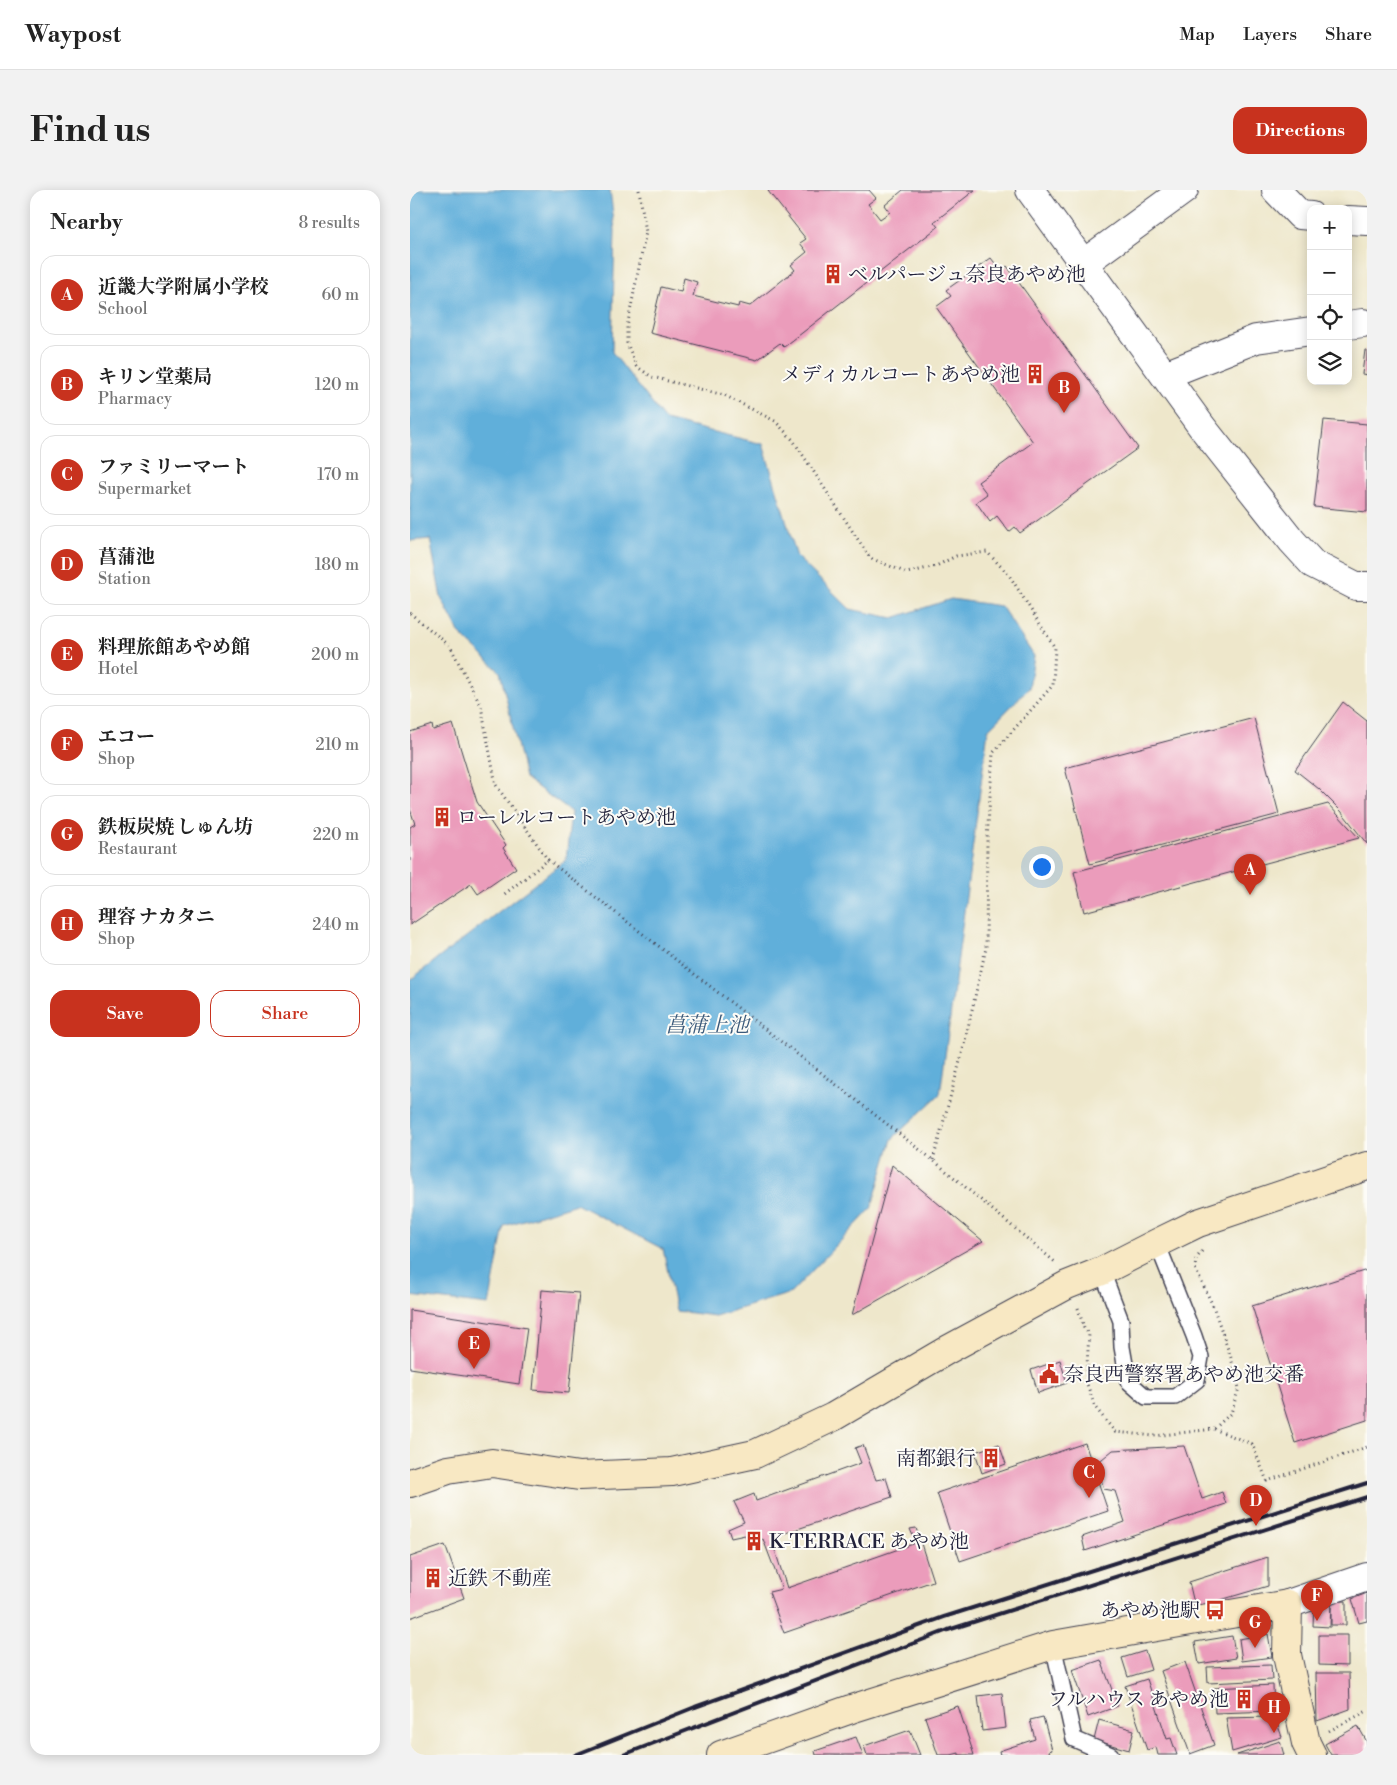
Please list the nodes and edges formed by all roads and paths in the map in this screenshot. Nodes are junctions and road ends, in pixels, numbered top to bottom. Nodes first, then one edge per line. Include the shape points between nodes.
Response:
1 (639, 190) edge
2 (1184, 190) edge
3 (1276, 190) edge
4 (1034, 191) edge
5 (1307, 216) edge
6 (1352, 220) edge
7 (1367, 221) edge
8 (1084, 263) junction
9 (1307, 332) edge
10 (1165, 375) junction
11 (1367, 586) edge
12 (410, 613) edge
13 (548, 860) junction
14 (502, 896) dead end
15 (933, 1160) junction
16 (1367, 1166) edge
17 (1156, 1243) junction
18 (1208, 1245) dead end
19 (1056, 1263) dead end
20 (1102, 1271) junction
21 (1214, 1429) dead end
22 (1367, 1447) edge
23 (412, 1476) edge
24 (1267, 1481) dead end
25 (1367, 1577) edge
26 (1288, 1604) junction
27 (1052, 1645) junction
28 (1367, 1711) edge
29 (1309, 1749) edge
30 (721, 1755) edge
31 (1111, 1755) edge

1 - 15 path via 646,232 627,327 627,343 636,366 652,377 724,395 774,420 793,440 870,558 907,573 936,566 956,556 987,552 1009,575 1055,648 1053,685 993,753 987,839 986,948
2 - 8 street
3 - 5 street via 1300,216
4 - 8 street
6 - 7 street
8 - 10 street
9 - 10 street via 1256,339
10 - 11 street via 1202,427 1313,564 1356,586
12 - 13 path via 450,646 481,706 496,785
13 - 14 path
13 - 15 path
15 - 19 path
16 - 17 street via 1198,1224
17 - 20 street
17 - 20 lane via 1201,1357 1197,1380 1175,1397 1146,1396 1128,1382 1121,1321
18 - 21 path via 1196,1258 1195,1268 1213,1306 1238,1388 1231,1413
20 - 23 street via 1067,1285 833,1417 755,1454 672,1472 579,1476 492,1463
22 - 24 path
25 - 26 street
26 - 27 street
26 - 29 street via 1287,1655
27 - 30 street via 851,1709
27 - 31 lane via 1074,1739
28 - 29 path

